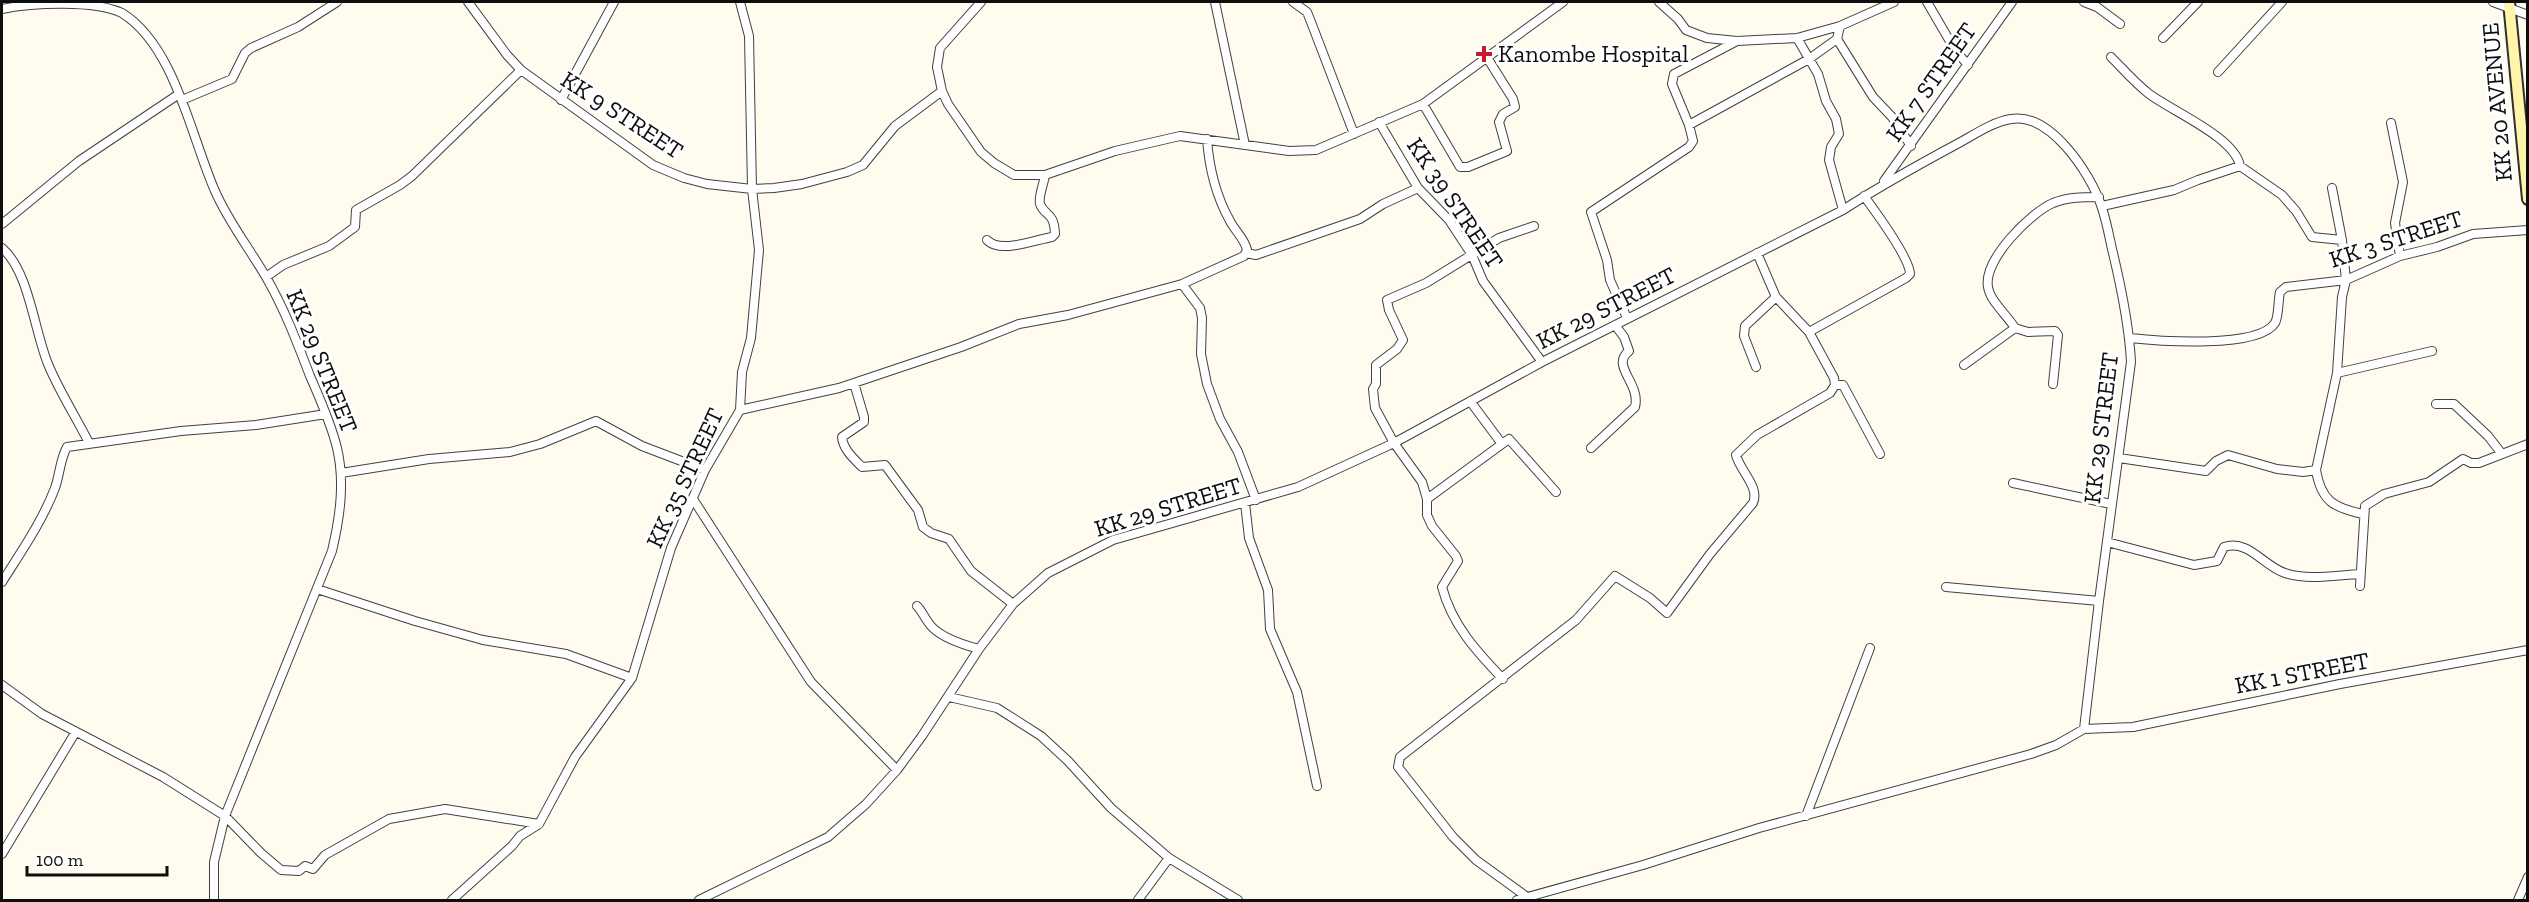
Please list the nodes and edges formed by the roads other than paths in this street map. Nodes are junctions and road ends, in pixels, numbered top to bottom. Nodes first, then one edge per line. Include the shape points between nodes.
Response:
1 (337, 2) edge
2 (468, 2) edge
3 (614, 2) edge
4 (740, 2) edge
5 (981, 2) edge
6 (1215, 2) edge
7 (1293, 2) edge
8 (1561, 2) edge
9 (1659, 2) edge
10 (1894, 2) edge
11 (1927, 2) edge
12 (2012, 2) edge
13 (2084, 2) edge
14 (2198, 2) edge
15 (2282, 2) edge
16 (2493, 2) edge
17 (2509, 4) edge
18 (6, 6) edge
19 (2528, 15) edge
20 (2120, 24) dead end
21 (1840, 26) junction
22 (1797, 38) junction
23 (2163, 38) dead end
24 (1836, 39) junction
25 (1737, 41) junction
26 (1486, 56) junction
27 (2112, 57) dead end
28 (1809, 59) junction
29 (1968, 65) junction
30 (521, 70) junction
31 (2218, 72) dead end
32 (942, 91) junction
33 (180, 97) junction
34 (561, 100) junction
35 (1423, 104) junction
36 (1379, 122) junction
37 (2391, 123) dead end
38 (1689, 125) junction
39 (1354, 134) junction
40 (1207, 139) junction
41 (1245, 145) junction
42 (1911, 146) junction
43 (2240, 166) junction
44 (2526, 167) edge
45 (1045, 175) junction
46 (1881, 185) junction
47 (1418, 188) junction
48 (2332, 188) dead end
49 (752, 189) junction
50 (1864, 196) junction
51 (2098, 197) junction
52 (2528, 199) edge
53 (2102, 206) junction
54 (1842, 210) junction
55 (2, 224) edge
56 (1534, 226) dead end
57 (2528, 230) edge
58 (987, 240) dead end
59 (2342, 240) junction
60 (2, 248) edge
61 (1246, 253) junction
62 (1757, 253) junction
63 (1472, 255) junction
64 (2400, 256) junction
65 (266, 277) junction
66 (2346, 280) junction
67 (1182, 284) junction
68 (1776, 297) junction
69 (1627, 318) junction
70 (1615, 325) junction
71 (2015, 328) junction
72 (1809, 332) junction
73 (2130, 338) junction
74 (2432, 351) dead end
75 (1542, 362) junction
76 (1964, 365) dead end
77 (1756, 367) dead end
78 (2337, 373) junction
79 (854, 383) junction
80 (2053, 384) dead end
81 (1835, 385) junction
82 (1470, 401) junction
83 (2436, 404) dead end
84 (740, 410) junction
85 (326, 414) junction
86 (1394, 442) junction
87 (90, 443) junction
88 (1502, 444) junction
89 (2528, 444) edge
90 (1592, 448) dead end
91 (1880, 454) dead end
92 (2502, 454) junction
93 (2119, 458) junction
94 (705, 470) junction
95 (2316, 470) junction
96 (341, 473) junction
97 (2013, 483) dead end
98 (1556, 492) dead end
99 (693, 499) junction
100 (1427, 499) junction
101 (1256, 500) junction
102 (1245, 503) junction
103 (2111, 504) junction
104 (2363, 514) junction
105 (2107, 542) junction
106 (2360, 574) junction
107 (2, 582) edge
108 (2360, 586) dead end
109 (1946, 587) dead end
110 (317, 589) junction
111 (2098, 601) junction
112 (1013, 603) junction
113 (917, 606) dead end
114 (1870, 648) dead end
115 (980, 649) junction
116 (2528, 650) edge
117 (632, 678) junction
118 (1503, 679) junction
119 (2, 685) edge
120 (949, 697) junction
121 (2084, 729) junction
122 (75, 733) junction
123 (897, 770) junction
124 (1317, 786) dead end
125 (225, 816) junction
126 (1806, 816) junction
127 (539, 824) junction
128 (2, 854) edge
129 (1169, 858) junction
130 (2528, 877) edge
131 (1527, 897) junction
132 (214, 900) edge
133 (452, 900) edge
134 (699, 900) edge
135 (1138, 900) edge
136 (1238, 900) edge
137 (1517, 900) edge
138 (2518, 900) edge

1 - 33 street via 298,27 251,48 232,79
2 - 30 street, KK 9 STREET
3 - 34 street
4 - 49 street, KK 35 STREET via 749,36
5 - 32 street via 940,48 937,67
6 - 41 street
7 - 39 street via 1311,22
8 - 26 street
9 - 25 street via 1686,30 1707,39
10 - 21 street
11 - 29 street
12 - 29 street, KK 7 STREET
13 - 20 street
14 - 23 street
15 - 31 street
16 - 17 street
17 - 19 street
17 - 44 main road, KK 20 AVENUE
18 - 33 street, KK 29 STREET via 87,3 121,13 152,42
21 - 22 street
21 - 24 street
22 - 25 street
22 - 28 street
24 - 28 street
24 - 42 street
25 - 38 street via 1674,74 1672,84
26 - 35 street
26 - 35 street via 1515,107 1503,114 1499,122 1507,151 1460,167
27 - 43 street via 2147,93 2210,131 2239,159
28 - 38 street
28 - 54 street via 1839,134 1829,160
29 - 42 street, KK 7 STREET
30 - 34 street, KK 9 STREET
30 - 65 street via 412,176 356,210 356,227 329,246 283,265
32 - 45 street via 981,152 994,163 1014,175
32 - 49 street, KK 9 STREET via 895,126 863,165 802,184
33 - 55 street via 79,161
33 - 65 street, KK 29 STREET via 228,218
34 - 49 street, KK 9 STREET via 653,165 707,184
35 - 36 street
36 - 39 street
36 - 47 street, KK 39 STREET
37 - 64 street via 2403,182 2395,216
38 - 69 street via 1693,141 1689,147 1590,213 1606,256 1610,280
39 - 41 street via 1316,150
40 - 41 street
40 - 45 street via 1180,136 1153,142
40 - 61 street via 1214,180 1230,222 1246,245
42 - 46 street, KK 7 STREET
43 - 53 street via 2174,190
43 - 59 street via 2282,195 2312,237
44 - 52 main road, KK 20 AVENUE
45 - 58 street via 1040,204 1052,217 1055,234 997,246
46 - 50 street, KK 29 STREET
46 - 51 street, KK 29 STREET via 1991,126 2015,119 2032,120 2058,139 2079,163
47 - 61 street via 1360,219 1256,255
47 - 63 street, KK 39 STREET via 1449,220
48 - 59 street
49 - 84 street, KK 35 STREET via 759,250
50 - 54 street, KK 29 STREET
50 - 72 street via 1900,247 1910,274
51 - 53 street, KK 29 STREET
51 - 71 street via 2070,198 2045,208 2014,234 2001,251 1987,285
53 - 73 street, KK 29 STREET
54 - 62 street, KK 29 STREET
56 - 63 street via 1499,238
57 - 64 street, KK 3 STREET via 2473,234
59 - 66 street
60 - 87 street via 12,258 20,277 47,363
61 - 67 street
62 - 68 street
62 - 69 street, KK 29 STREET
63 - 75 street, KK 39 STREET via 1483,280
63 - 86 street via 1426,283 1387,300 1403,340 1376,364 1374,400
64 - 66 street, KK 3 STREET
65 - 85 street, KK 29 STREET via 288,319
66 - 73 street, KK 3 STREET via 2286,287 2280,292 2276,322 2267,331 2251,336 2192,342
66 - 78 street
67 - 79 street via 1019,324
67 - 101 street via 1200,308 1201,354 1207,384
68 - 72 street
68 - 77 street via 1745,326 1744,336
69 - 70 street, KK 29 STREET
70 - 75 street, KK 29 STREET
70 - 90 street via 1628,346 1622,363 1637,399 1635,407
71 - 76 street
71 - 80 street via 2058,334
72 - 81 street
73 - 93 street, KK 29 STREET via 2131,362
74 - 78 street
75 - 82 street, KK 29 STREET
78 - 95 street
79 - 84 street
79 - 112 street via 864,422 842,436 851,456 862,467 885,465 918,510 923,527 949,539 971,571
81 - 91 street via 1843,385
81 - 118 street via 1830,393 1757,435 1736,455 1756,498 1667,613 1615,576 1576,620
82 - 86 street, KK 29 STREET
82 - 88 street
83 - 92 street via 2454,404
84 - 94 street, KK 35 STREET
85 - 87 street
85 - 96 street, KK 29 STREET
86 - 100 street via 1413,467
86 - 101 street, KK 29 STREET via 1298,487
87 - 107 street via 66,450 44,512
88 - 98 street via 1509,439
88 - 100 street
89 - 92 street
92 - 104 street via 2479,463 2463,459 2429,482 2369,502
93 - 95 street via 2206,471 2216,460 2228,455 2277,469
93 - 103 street, KK 29 STREET
94 - 96 street via 642,446 592,421 540,444 510,452 429,459
94 - 99 street, KK 35 STREET
95 - 104 street via 2324,496
96 - 110 street, KK 29 STREET via 337,529
97 - 103 street
99 - 117 street, KK 35 STREET via 671,548
99 - 123 street via 811,682
100 - 118 street via 1432,526 1458,561 1442,587 1444,596 1465,638
101 - 102 street, KK 29 STREET
102 - 112 street, KK 29 STREET via 1113,540 1048,573
102 - 124 street via 1249,538 1268,590 1270,628 1297,692
103 - 105 street, KK 29 STREET
104 - 106 street
105 - 106 street via 2194,565 2217,561 2224,547 2239,545 2287,574
105 - 111 street, KK 29 STREET
106 - 108 street
109 - 111 street
110 - 117 street via 483,640 566,654
110 - 125 street, KK 29 STREET
111 - 121 street, KK 29 STREET
112 - 115 street, KK 29 STREET
113 - 115 street via 928,624 964,645
114 - 126 street
115 - 120 street, KK 29 STREET
116 - 121 street, KK 1 STREET via 2133,727
117 - 127 street, KK 35 STREET via 575,757
118 - 131 street via 1400,758 1398,767 1453,837 1476,860
119 - 122 street
120 - 123 street, KK 29 STREET
120 - 129 street via 997,708 1041,736 1111,808
121 - 126 street via 2031,754
122 - 125 street via 163,777
122 - 128 street
123 - 134 street, KK 29 STREET via 867,804 828,837
125 - 127 street via 281,870 299,872 305,866 313,869 325,855 389,819 445,809
125 - 132 street, KK 29 STREET via 214,862
126 - 131 street
127 - 133 street, KK 35 STREET via 520,836
129 - 135 street
129 - 136 street
130 - 138 street
131 - 137 street

